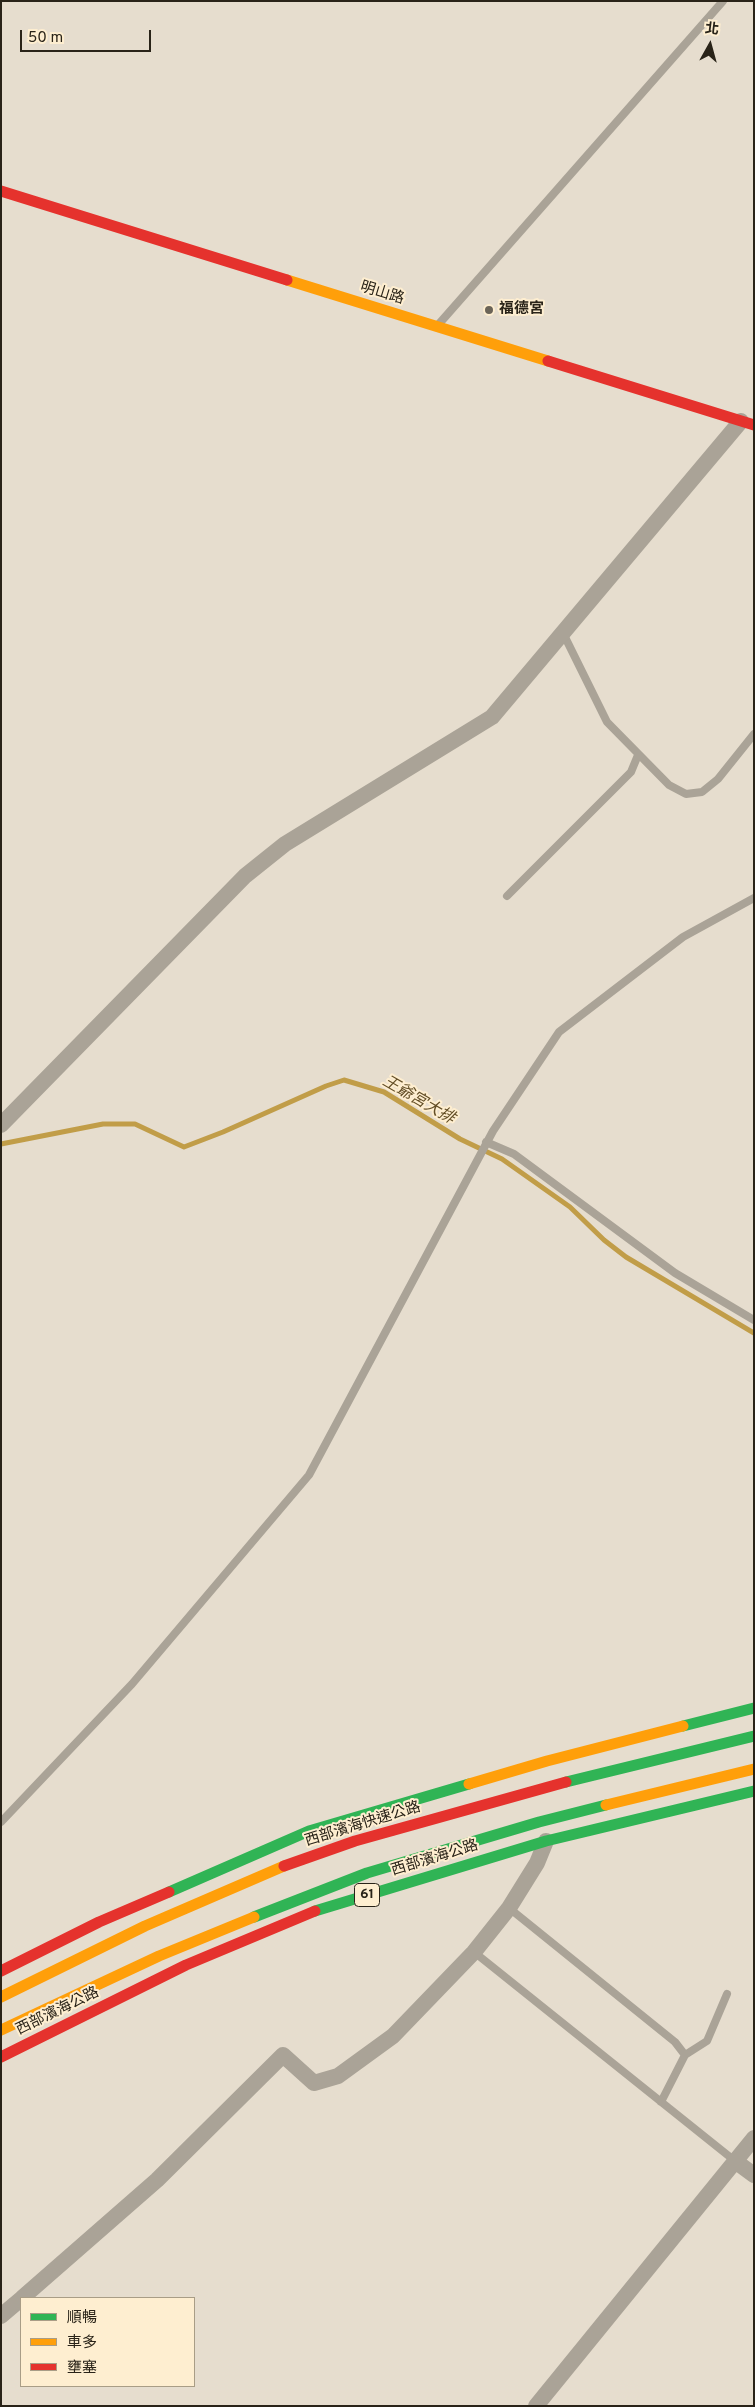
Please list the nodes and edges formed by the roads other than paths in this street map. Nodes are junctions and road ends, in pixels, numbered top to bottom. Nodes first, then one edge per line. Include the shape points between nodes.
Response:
1 (723, 1) edge
2 (1, 190) edge
3 (437, 326) junction
4 (747, 423) edge
5 (563, 632) junction
6 (754, 734) edge
7 (638, 755) junction
8 (507, 896) dead end
9 (754, 898) edge
10 (1, 1125) edge
11 (486, 1143) junction
12 (754, 1320) edge
13 (752, 1708) edge
14 (754, 1736) edge
15 (754, 1769) edge
16 (754, 1790) edge
17 (1, 1822) edge
18 (546, 1841) junction
19 (509, 1908) junction
20 (474, 1952) junction
21 (1, 1971) edge
22 (727, 1994) dead end
23 (1, 1997) edge
24 (1, 2030) edge
25 (685, 2055) junction
26 (1, 2057) edge
27 (661, 2102) junction
28 (754, 2138) edge
29 (735, 2161) junction
30 (754, 2175) edge
31 (24, 2297) edge
32 (20, 2301) edge
33 (1, 2316) edge
34 (536, 2406) edge

1 - 3 lane
2 - 3 main road, 明山路
3 - 4 main road, 明山路
4 - 5 street
5 - 7 lane via 607,722
5 - 10 street via 492,717 284,844 245,876
6 - 7 lane via 718,779 702,792 686,794 669,785
7 - 8 lane via 631,772
9 - 11 lane via 683,938 559,1032
11 - 12 lane via 514,1154 675,1273
11 - 17 lane via 309,1475 132,1684
13 - 21 main road via 547,1761 310,1831 99,1922
14 - 23 main road, 西部濱海快速公路 via 542,1788 355,1841 287,1865 145,1926
15 - 24 main road, 61 via 539,1822 367,1873 168,1952
16 - 18 main road, 西部濱海公路 / 61
18 - 19 street via 537,1864
18 - 26 main road, 西部濱海公路 / 61 via 323,1908 186,1965
19 - 20 street
19 - 25 lane via 675,2042
20 - 27 lane
20 - 31 street via 393,2036 338,2076 314,2083 283,2055 157,2180
22 - 25 lane via 707,2041
25 - 27 lane
27 - 29 lane
28 - 29 street
29 - 30 street
29 - 34 street
32 - 33 street

